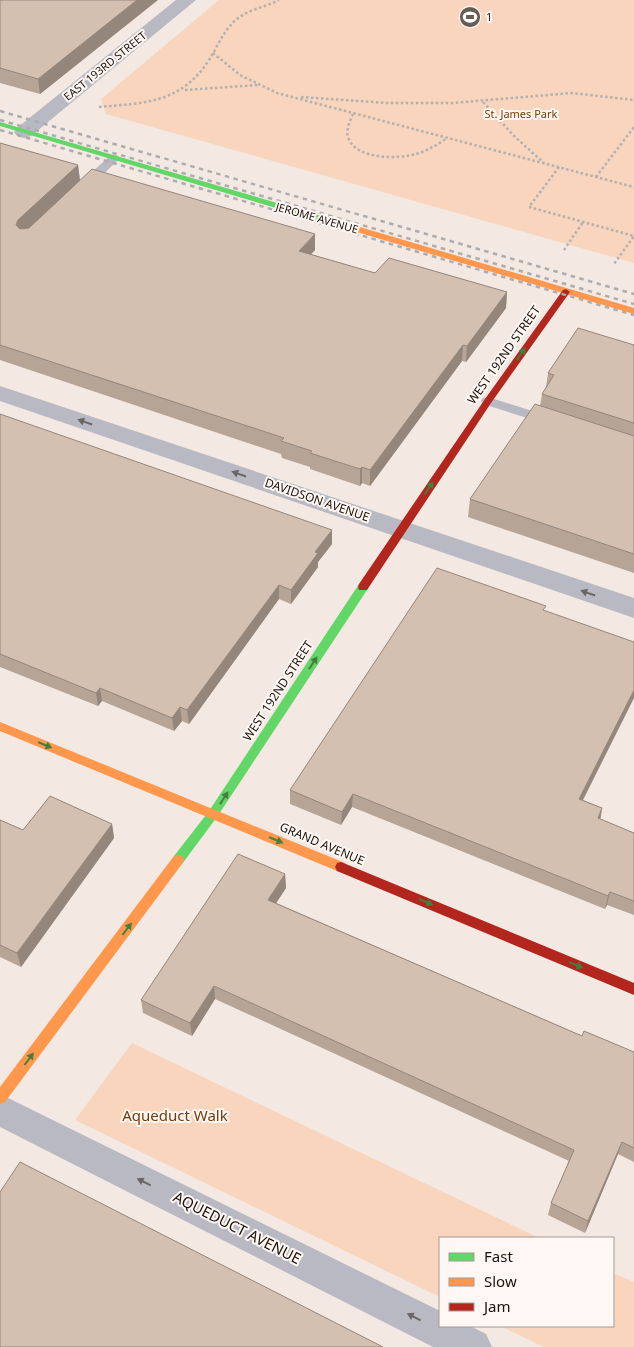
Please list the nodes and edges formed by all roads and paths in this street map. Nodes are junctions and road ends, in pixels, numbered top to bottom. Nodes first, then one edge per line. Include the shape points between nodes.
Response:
1 (187, 0) edge
2 (278, 0) edge
3 (214, 53) junction
4 (259, 85) junction
5 (184, 90) junction
6 (294, 97) junction
7 (634, 100) edge
8 (483, 102) junction
9 (91, 108) dead end
10 (354, 114) junction
11 (0, 124) edge
12 (634, 127) edge
13 (24, 132) junction
14 (447, 138) junction
15 (114, 158) junction
16 (545, 163) junction
17 (559, 167) junction
18 (596, 177) junction
19 (634, 188) edge
20 (79, 190) edge
21 (583, 222) junction
22 (564, 250) dead end
23 (614, 264) dead end
24 (566, 292) junction
25 (634, 311) edge
26 (0, 393) edge
27 (488, 401) junction
28 (558, 424) edge
29 (401, 529) junction
30 (634, 608) edge
31 (0, 726) edge
32 (214, 814) junction
33 (634, 989) edge
34 (0, 1098) edge
35 (0, 1110) edge
36 (473, 1347) edge

1 - 13 street, EAST 193RD STREET
2 - 3 path via 238,18 226,30
3 - 4 path via 228,67
3 - 5 path via 197,78
4 - 5 path
4 - 6 path
5 - 9 path via 158,100
6 - 8 path via 387,103
6 - 10 path
7 - 8 path via 572,92
8 - 16 path
10 - 14 path
10 - 14 path via 346,134 365,153 395,158 418,154
11 - 13 street, JEROME AVENUE
12 - 18 path
13 - 15 street, JEROME AVENUE
14 - 16 path
15 - 20 lane
15 - 24 street, JEROME AVENUE
16 - 17 path
17 - 18 path
17 - 21 path via 529,207
18 - 19 path
21 - 22 path
21 - 23 path via 634,236
24 - 25 street, JEROME AVENUE
27 -> 24 street, WEST 192ND STREET
29 -> 26 street, DAVIDSON AVENUE
27 - 28 lane
29 -> 27 street, WEST 192ND STREET
30 -> 29 street, DAVIDSON AVENUE
32 -> 29 street, WEST 192ND STREET
31 -> 32 street, GRAND AVENUE
32 -> 33 street, GRAND AVENUE
34 -> 32 street, WEST 192ND STREET
36 -> 35 street, AQUEDUCT AVENUE

